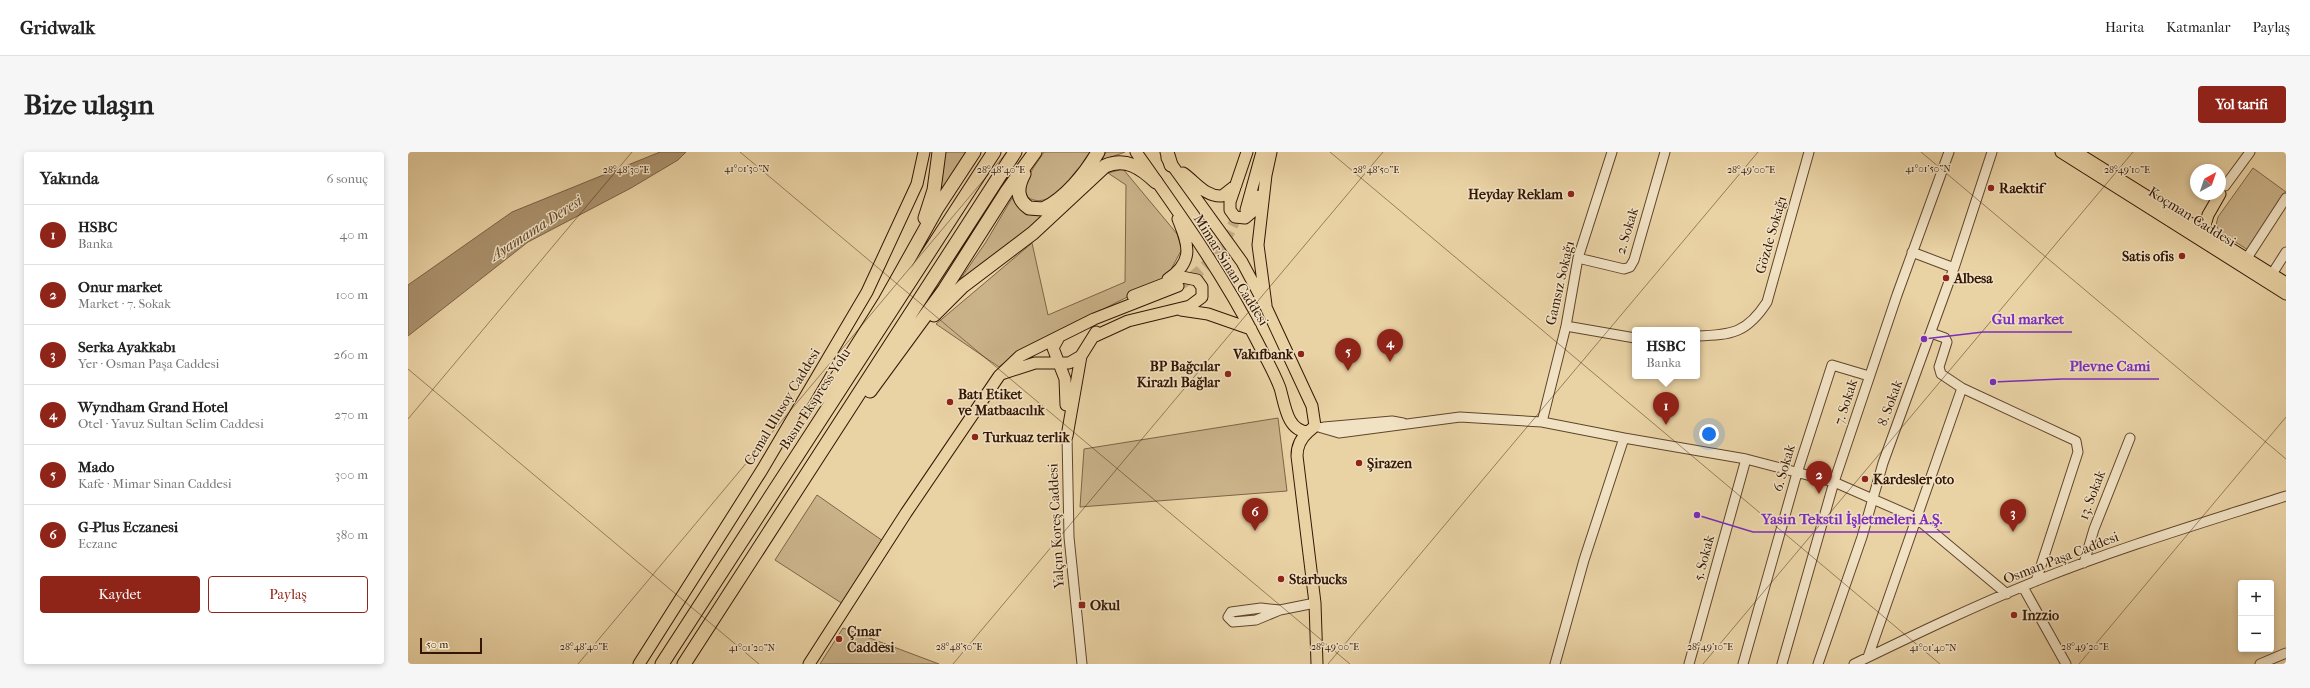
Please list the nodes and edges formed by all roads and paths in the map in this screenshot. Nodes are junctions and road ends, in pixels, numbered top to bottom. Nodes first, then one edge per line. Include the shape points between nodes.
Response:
1 (924, 152) edge
2 (939, 152) edge
3 (974, 152) edge
4 (994, 152) edge
5 (1015, 152) edge
6 (1035, 152) edge
7 (1098, 152) edge
8 (1136, 152) edge
9 (1162, 152) edge
10 (1167, 152) edge
11 (1247, 152) edge
12 (1254, 152) edge
13 (1262, 152) edge
14 (1271, 152) edge
15 (1612, 152) edge
16 (1665, 152) edge
17 (1809, 152) edge
18 (1949, 152) edge
19 (1992, 152) edge
20 (2061, 152) edge
21 (2076, 152) edge
22 (2250, 152) edge
23 (1171, 165) junction
24 (1266, 175) junction
25 (1238, 181) junction
26 (1156, 182) junction
27 (2226, 184) edge
28 (2286, 198) edge
29 (2214, 200) edge
30 (2216, 200) edge
31 (1172, 204) junction
32 (2187, 220) junction
33 (2203, 230) junction
34 (2212, 247) junction
35 (1912, 252) junction
36 (2286, 252) edge
37 (1578, 258) junction
38 (2247, 258) junction
39 (1954, 268) junction
40 (2272, 274) junction
41 (899, 276) junction
42 (1163, 283) junction
43 (2286, 283) edge
44 (1192, 285) dead end
45 (1178, 286) tunnel mouth
46 (2286, 294) edge
47 (1266, 307) junction
48 (1177, 309) junction
49 (1566, 326) junction
50 (1251, 329) junction
51 (1931, 333) junction
52 (1064, 334) junction
53 (1700, 336) edge
54 (1093, 337) junction
55 (1632, 337) edge
56 (1080, 356) junction
57 (1059, 364) junction
58 (886, 368) junction
59 (1000, 374) junction
60 (1869, 376) junction
61 (1962, 388) junction
62 (1542, 422) junction
63 (1315, 429) junction
64 (1067, 436) junction
65 (1624, 438) junction
66 (2130, 438) dead end
67 (804, 445) junction
68 (1746, 459) junction
69 (1797, 473) junction
70 (1834, 482) junction
71 (799, 486) junction
72 (2286, 496) edge
73 (1873, 498) junction
74 (1916, 518) junction
75 (2084, 563) junction
76 (2036, 581) junction
77 (2023, 587) junction
78 (2006, 594) junction
79 (1315, 603) junction
80 (1280, 610) dead end
81 (2286, 653) edge
82 (1868, 657) junction
83 (639, 664) edge
84 (662, 664) edge
85 (684, 664) edge
86 (809, 664) edge
87 (1082, 664) edge
88 (1317, 664) edge
89 (1555, 664) edge
90 (1689, 664) edge
91 (1743, 664) edge
92 (1782, 664) edge
93 (1818, 664) edge
94 (1854, 664) edge
95 (2066, 664) edge
96 (2260, 664) edge

1 - 83 main road, Cemal Ulusoy Caddesi via 917,184 867,292 762,470
2 - 41 highway via 929,207
3 - 41 highway via 936,210
4 - 67 highway, Basın Ekspress Yolu
5 - 71 highway
6 - 7 highway via 1018,192 1024,204 1036,210 1051,205 1061,196 1086,170
6 - 58 highway via 944,290
8 - 26 main road, Mimar Sinan Caddesi
9 - 23 main road, Mimar Sinan Caddesi
10 - 23 highway
11 - 25 main road
12 - 13 main road via 1242,210
14 - 24 main road
15 - 37 street, Gamsız Sokağı
16 - 37 street, 2. Sokak via 1630,267 1624,269
17 - 53 street, Gözde Sokağı via 1767,302 1757,318 1735,333
18 - 35 street, 7. Sokak
19 - 39 street, 8. Sokak
20 - 34 main road, Koçman Caddesi
21 - 32 main road, Koçman Caddesi
22 - 27 street
23 - 25 main road via 1213,195 1222,196 1233,189
23 - 47 main road, Mimar Sinan Caddesi via 1242,262
24 - 25 main road via 1252,212 1240,219 1232,214 1230,207
24 - 47 main road via 1258,245 1266,291
26 - 31 main road, Mimar Sinan Caddesi
26 - 58 highway via 1129,163 1119,162 1105,166 1033,233 963,286
28 - 38 street
29 - 32 main road via 2199,218
30 - 33 main road
31 - 42 main road via 1188,246 1187,256 1175,275
31 - 50 main road, Mimar Sinan Caddesi via 1200,244
32 - 33 main road, Koçman Caddesi
33 - 34 main road via 2204,239
33 - 38 main road, Koçman Caddesi
34 - 46 main road, Koçman Caddesi
35 - 39 street
35 - 60 street, 7. Sokak
36 - 40 street
37 - 49 street, Gamsız Sokağı
38 - 40 main road, Koçman Caddesi
39 - 51 street, 8. Sokak
40 - 43 main road, Koçman Caddesi
41 - 67 highway via 822,400
42 - 48 main road via 1182,277 1197,280 1202,287 1202,297 1196,303
42 - 52 main road via 1088,316
44 - 54 main road via 1110,318 1100,326
45 - 52 main road via 1094,319
47 - 63 main road, Mimar Sinan Caddesi via 1312,406
48 - 50 main road via 1208,314
48 - 54 main road via 1128,320
49 - 55 street
49 - 62 street, Gamsız Sokağı
50 - 63 main road, Mimar Sinan Caddesi via 1278,381 1292,425 1300,432
51 - 61 street via 1944,338 1947,342 1939,367 1941,374
51 - 73 street, 8. Sokak
52 - 57 main road, Yalçın Koreş Caddesi via 1053,348
52 - 59 main road via 1020,356
54 - 56 main road
56 - 57 main road via 1069,363
56 - 64 main road
57 - 59 main road via 1035,363
57 - 64 main road, Yalçın Koreş Caddesi via 1065,378
58 - 71 highway via 812,475
59 - 86 main road via 906,513
60 - 69 street, 6. Sokak via 1832,365
60 - 70 street, 7. Sokak
61 - 74 street
61 - 76 street via 2076,441 2078,452
62 - 63 street via 1460,417 1339,433
62 - 65 street
63 - 79 main road via 1299,443 1297,456
64 - 87 street, Yalçın Koreş Caddesi via 1069,537
65 - 68 street
65 - 89 street via 1584,560
66 - 75 street, 13. Sokak via 2094,529
67 - 84 highway, Basın Ekspress Yolu
68 - 69 street
68 - 90 street, 5. Sokak
69 - 70 street
69 - 91 street, 6. Sokak
70 - 73 street
70 - 92 street, 7. Sokak
71 - 85 highway
72 - 75 street, Osman Paşa Caddesi
73 - 74 street
73 - 93 street, 8. Sokak
74 - 78 street
74 - 82 street
75 - 76 street, Osman Paşa Caddesi
76 - 77 street, Osman Paşa Caddesi
77 - 78 street, Osman Paşa Caddesi
77 - 95 street
78 - 82 street, Osman Paşa Caddesi
79 - 80 street
79 - 88 main road
81 - 96 street
82 - 94 street, Osman Paşa Caddesi

